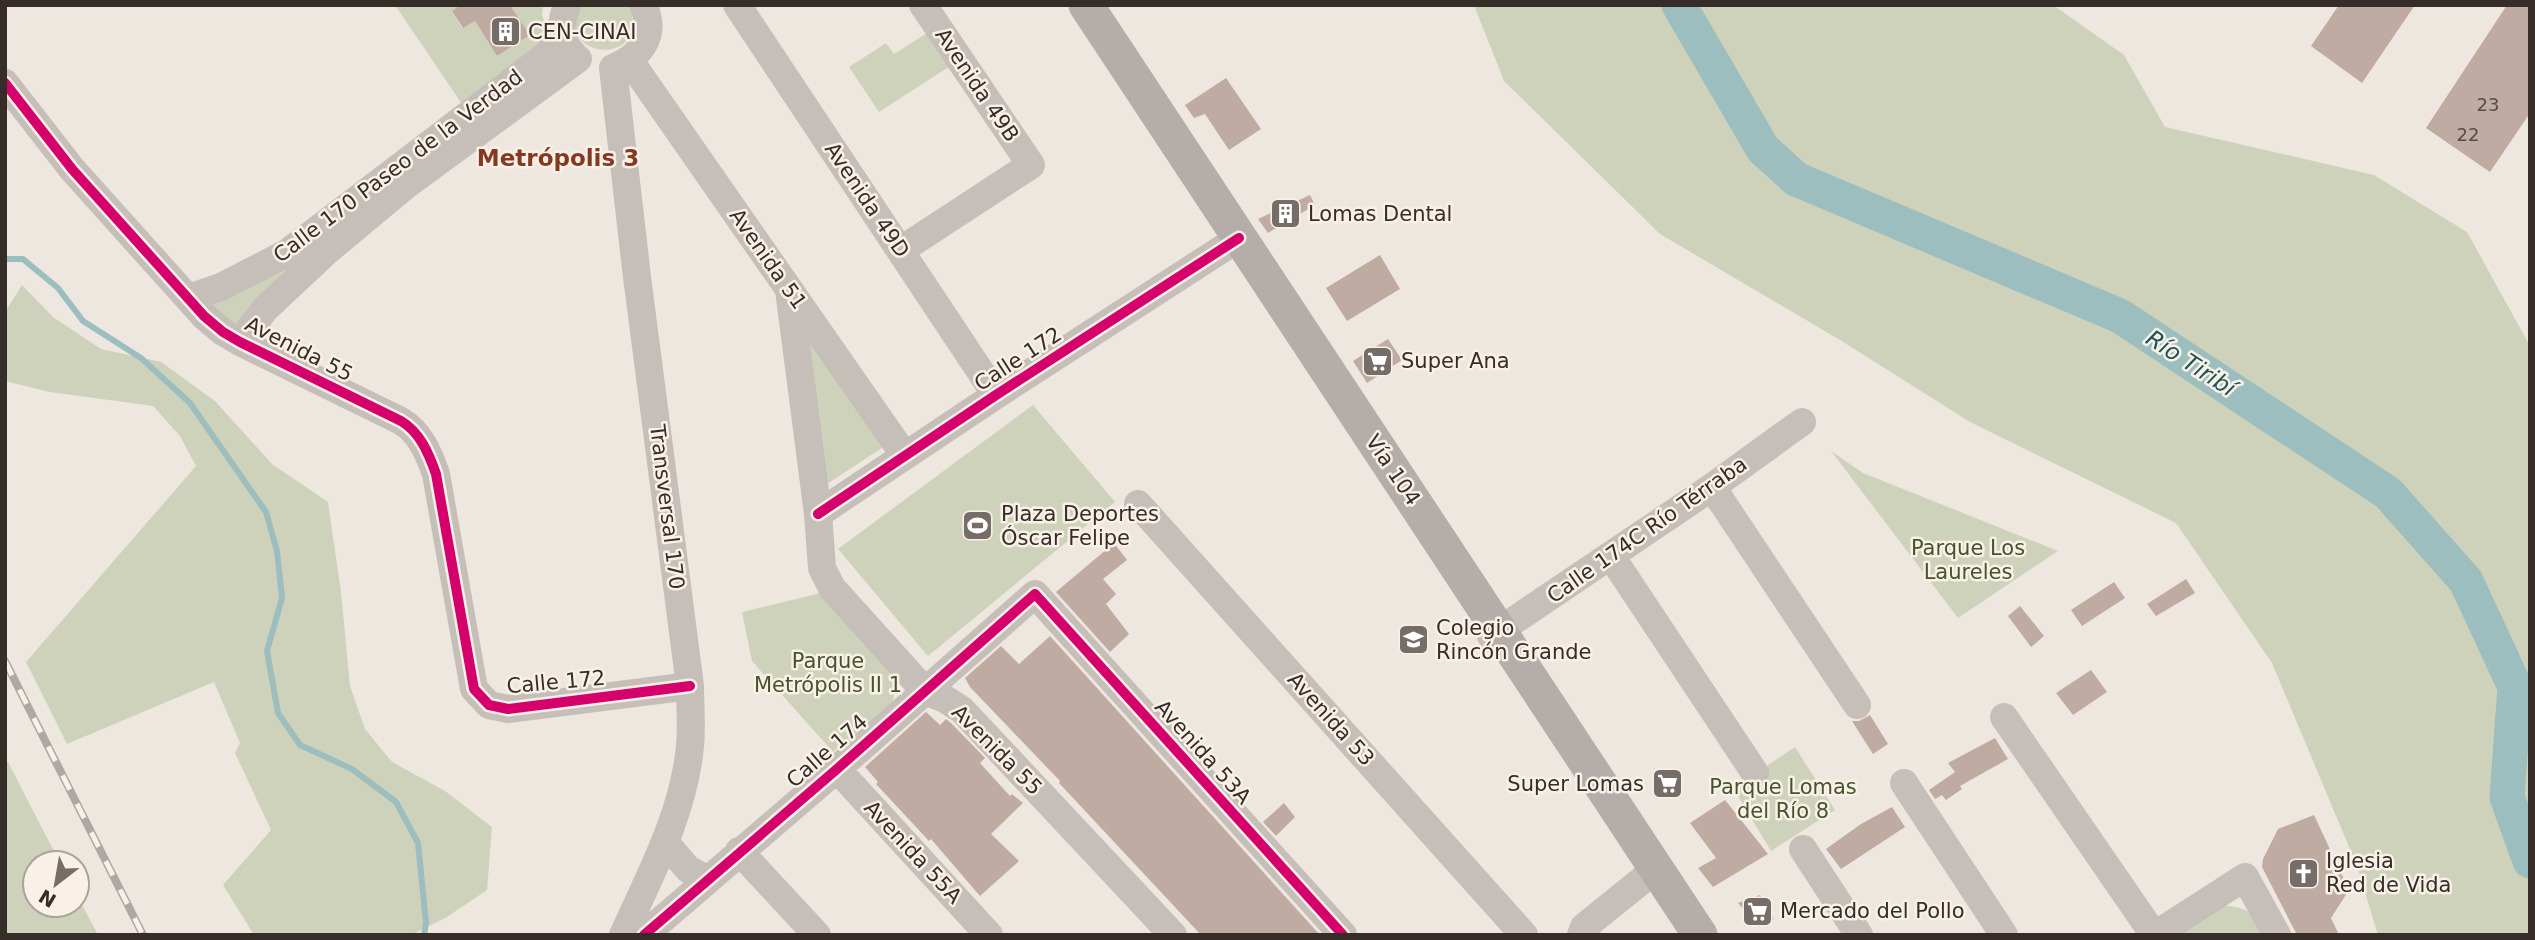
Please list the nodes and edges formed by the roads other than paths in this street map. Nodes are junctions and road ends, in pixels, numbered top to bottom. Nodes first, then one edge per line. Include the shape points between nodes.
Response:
1 (567, 5) edge
2 (643, 5) edge
3 (737, 5) edge
4 (923, 5) edge
5 (1074, 5) edge
6 (1086, 5) edge
7 (570, 50) junction
8 (622, 64) junction
9 (5, 83) edge
10 (1235, 240) junction
11 (901, 250) junction
12 (789, 290) junction
13 (188, 299) junction
14 (240, 342) junction
15 (996, 395) junction
16 (1802, 422) dead end
17 (905, 456) junction
18 (1712, 487) junction
19 (1138, 504) dead end
20 (818, 514) junction
21 (1611, 556) junction
22 (1035, 594) joint
23 (1495, 634) junction
24 (690, 686) junction
25 (474, 689) joint
26 (925, 691) junction
27 (1857, 705) dead end
28 (2004, 717) dead end
29 (837, 769) junction
30 (1755, 773) dead end
31 (1904, 783) dead end
32 (665, 842) junction
33 (1803, 849) dead end
34 (739, 851) junction
35 (1652, 872) junction
36 (708, 880) junction
37 (1575, 932) edge
38 (623, 935) edge
39 (643, 935) edge
40 (817, 935) edge
41 (989, 935) edge
42 (1173, 935) edge
43 (1343, 935) edge
44 (1524, 935) edge
45 (1687, 935) edge
46 (1700, 935) edge
47 (1859, 935) edge
48 (2004, 935) edge
49 (2154, 935) edge
50 (2277, 935) edge

1 - 7 street via 562,25
2 - 8 street via 649,24 645,43
3 - 11 street, Avenida 49D
4 - 11 street, Avenida 49B via 1031,165
5 - 10 main road, Vía 104
6 - 10 main road, Vía 104
7 - 8 street via 593,67
7 - 13 street, Calle 170 Paseo de la Verdad via 544,57 287,253
7 - 14 street, Calle 170 Paseo de la Verdad via 327,251 265,309
8 - 12 street, Avenida 51
8 - 24 street, Transversal 170 via 638,290
9 - 13 street, Avenida 55 via 72,169
10 - 15 street, Calle 172
10 - 23 main road, Vía 104
11 - 15 street, Avenida 49D
12 - 17 street, Avenida 51
12 - 20 street
13 - 14 street, Avenida 55
14 - 25 street, Avenida 55 via 409,425 426,448 436,474
15 - 17 street, Calle 172
16 - 18 street, Calle 174C Río Térraba
17 - 20 street, Calle 172
18 - 21 street, Calle 174C Río Térraba
18 - 27 street
19 - 44 street, Avenida 53
20 - 26 street, Avenida 55 via 822,568 832,588
21 - 23 street, Calle 174C Río Térraba
21 - 30 street
22 - 26 street, Calle 174
22 - 43 street, Avenida 53A
23 - 35 main road, Vía 104
24 - 25 street, Calle 172 via 508,709 489,705
24 - 32 street, Transversal 170 via 690,747 679,804
26 - 29 street, Calle 174
26 - 42 street, Avenida 55 via 962,710
28 - 49 street
29 - 34 street, Calle 174
29 - 41 street, Avenida 55A
31 - 48 street
32 - 36 street via 688,869
32 - 38 street, Transversal 170
33 - 47 street
34 - 36 street, Calle 174
34 - 40 street
35 - 37 street
35 - 45 main road, Vía 104
35 - 46 main road, Vía 104
36 - 39 street, Calle 174
49 - 50 street via 2245,877

